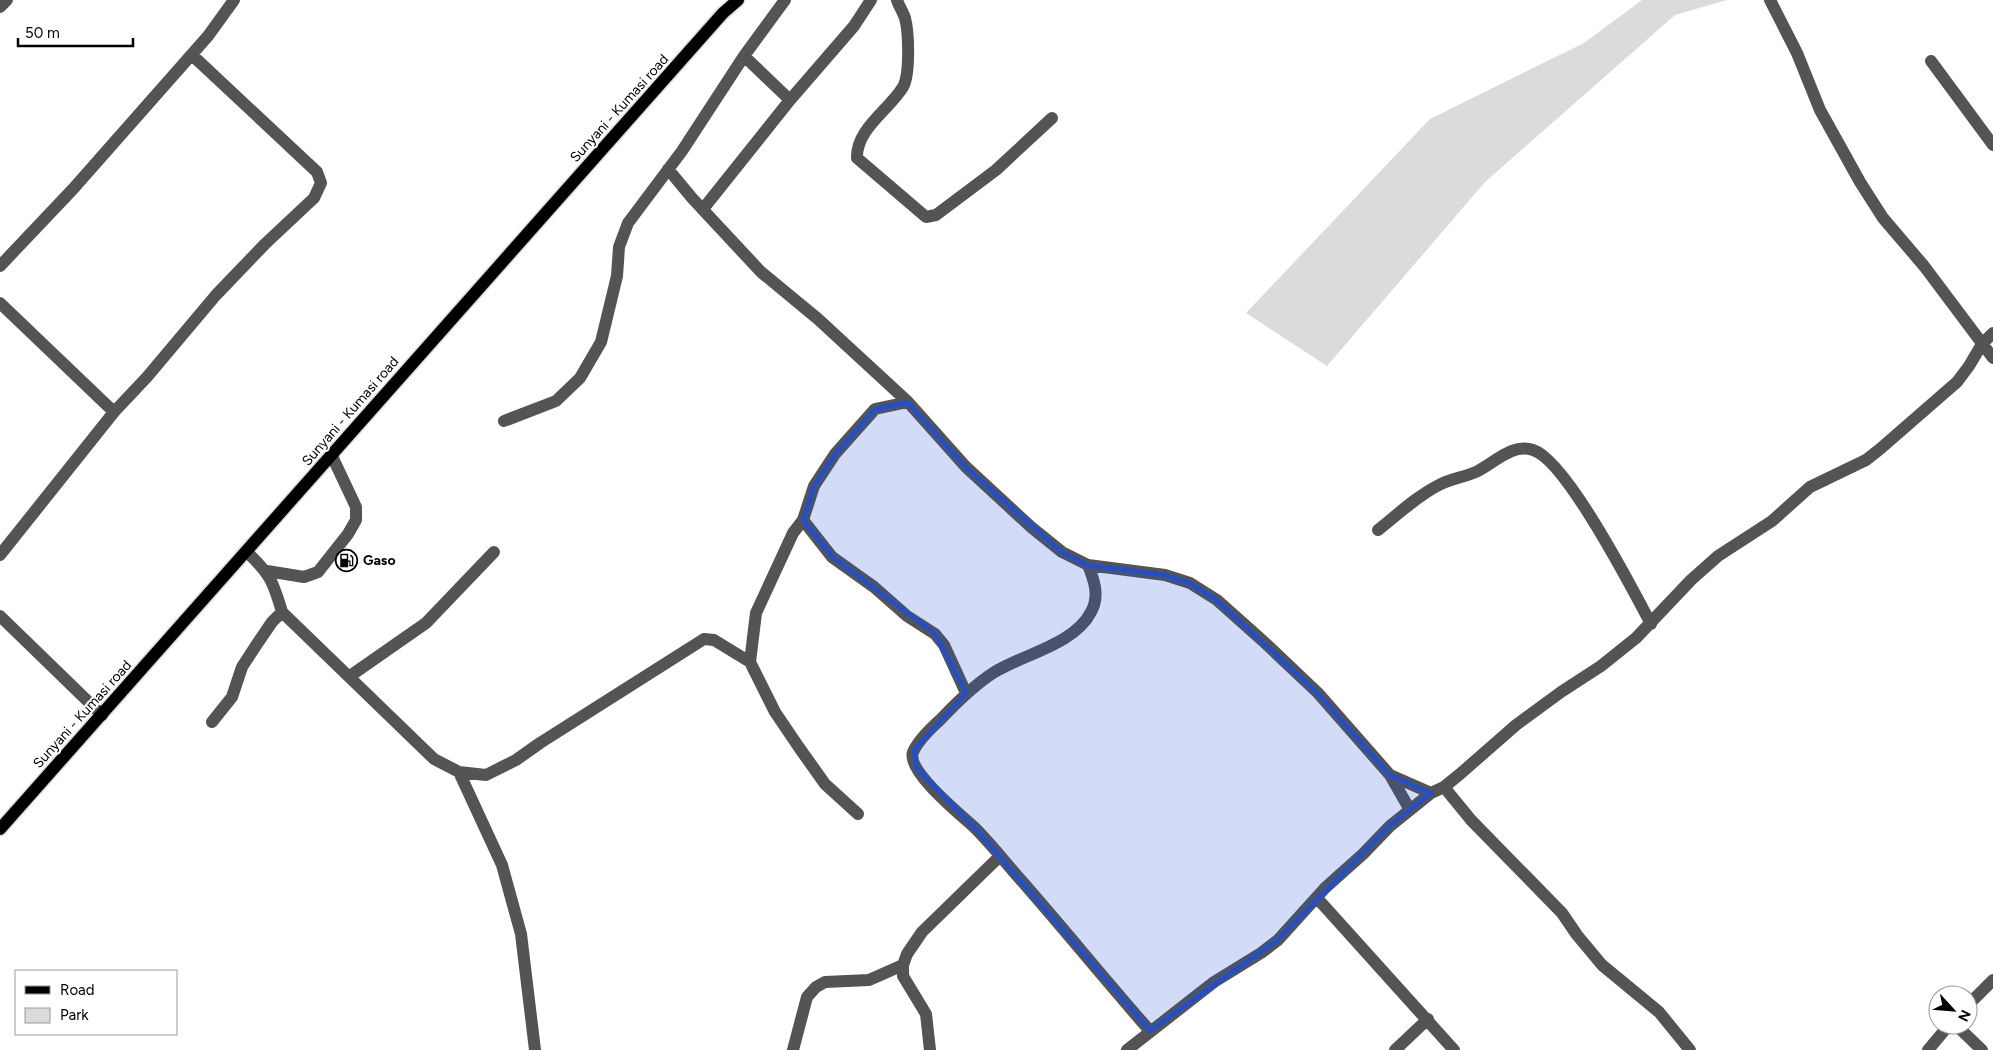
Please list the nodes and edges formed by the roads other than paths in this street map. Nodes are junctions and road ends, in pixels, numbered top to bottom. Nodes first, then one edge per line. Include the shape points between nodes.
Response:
1 (7, 0) edge
2 (234, 0) edge
3 (732, 0) edge
4 (738, 0) edge
5 (785, 0) edge
6 (871, 0) edge
7 (897, 0) edge
8 (1770, 0) edge
9 (0, 6) edge
10 (723, 13) junction
11 (192, 55) junction
12 (744, 56) junction
13 (1931, 61) dead end
14 (790, 100) junction
15 (1052, 118) dead end
16 (1993, 145) edge
17 (668, 169) junction
18 (703, 209) junction
19 (0, 266) edge
20 (0, 303) edge
21 (1993, 333) edge
22 (1982, 344) junction
23 (1993, 358) edge
24 (908, 402) junction
25 (114, 412) junction
26 (504, 421) dead end
27 (331, 454) junction
28 (803, 520) junction
29 (1378, 530) dead end
30 (248, 552) junction
31 (494, 552) dead end
32 (0, 554) edge
33 (1088, 565) junction
34 (267, 571) junction
35 (282, 612) junction
36 (0, 616) edge
37 (1651, 624) junction
38 (750, 662) junction
39 (350, 676) junction
40 (966, 693) junction
41 (102, 715) junction
42 (212, 722) dead end
43 (459, 772) junction
44 (1390, 775) junction
45 (1444, 787) junction
46 (1431, 793) junction
47 (1410, 810) junction
48 (858, 814) dead end
49 (0, 829) edge
50 (1000, 856) junction
51 (1317, 898) junction
52 (903, 965) junction
53 (1993, 980) edge
54 (1978, 995) edge
55 (1428, 1019) junction
56 (1150, 1031) junction
57 (1941, 1035) edge
58 (1966, 1035) edge
59 (535, 1050) edge
60 (793, 1050) edge
61 (930, 1050) edge
62 (1127, 1050) edge
63 (1394, 1050) edge
64 (1454, 1050) edge
65 (1690, 1050) edge
66 (1928, 1050) edge
67 (1982, 1050) edge

1 - 9 street
2 - 11 street
3 - 10 main road
4 - 10 main road
5 - 12 street
6 - 14 street via 854,26
7 - 15 street via 905,18 908,70 904,86 862,137 857,158 926,217 936,215 996,170
8 - 22 street via 1797,53 1820,110 1860,182 1883,218 1924,266
10 - 27 main road, Sunyani - Kumasi road
11 - 19 street
11 - 25 street via 317,172 321,183 314,198 216,295
12 - 14 street
12 - 17 street
13 - 16 street
14 - 18 street
17 - 18 street
17 - 26 street via 628,222 618,247 617,276 601,342 580,378 556,401
18 - 24 street via 762,272
20 - 25 street
21 - 22 street
22 - 23 street
22 - 37 street via 1957,382 1923,413 1866,460 1810,487 1772,521 1718,556
24 - 28 street via 875,409 835,454 814,486
24 - 33 street via 966,467 1031,527 1062,552
25 - 32 street
27 - 30 main road, Sunyani - Kumasi road
27 - 34 street via 356,507 356,520 318,572 304,578
28 - 38 street via 793,533 756,613
28 - 40 street via 832,557 935,634 944,645
29 - 37 street via 1437,485 1477,471 1512,450 1534,450 1548,459 1572,488 1616,557
30 - 34 street
30 - 41 main road, Sunyani - Kumasi road
31 - 39 street via 426,623
33 - 40 street via 1096,590 1095,601 1080,626 1060,641 1006,665
33 - 44 street via 1166,575 1190,583 1217,600 1318,693
34 - 35 street
35 - 39 street
35 - 42 street via 242,667 232,697
36 - 41 street
37 - 45 street via 1600,666 1516,726
38 - 43 street via 714,640 704,639 516,760 486,775
38 - 48 street via 775,712 798,746 825,784
39 - 43 street via 434,758
40 - 50 street via 933,726 914,750 912,759 930,784
41 - 49 main road, Sunyani - Kumasi road
43 - 59 street via 502,865 521,934
44 - 46 street
44 - 47 street
45 - 46 street
45 - 65 street via 1470,820 1562,913 1602,965 1658,1012
46 - 47 street
47 - 51 street
50 - 52 street via 922,932
50 - 56 street
51 - 55 street
51 - 56 street via 1261,954 1214,982
52 - 60 street via 869,980 825,982 816,987 807,997
52 - 61 street via 903,976 926,1014
53 - 54 street
55 - 63 street
55 - 64 street
56 - 62 street
57 - 66 street
58 - 67 street

